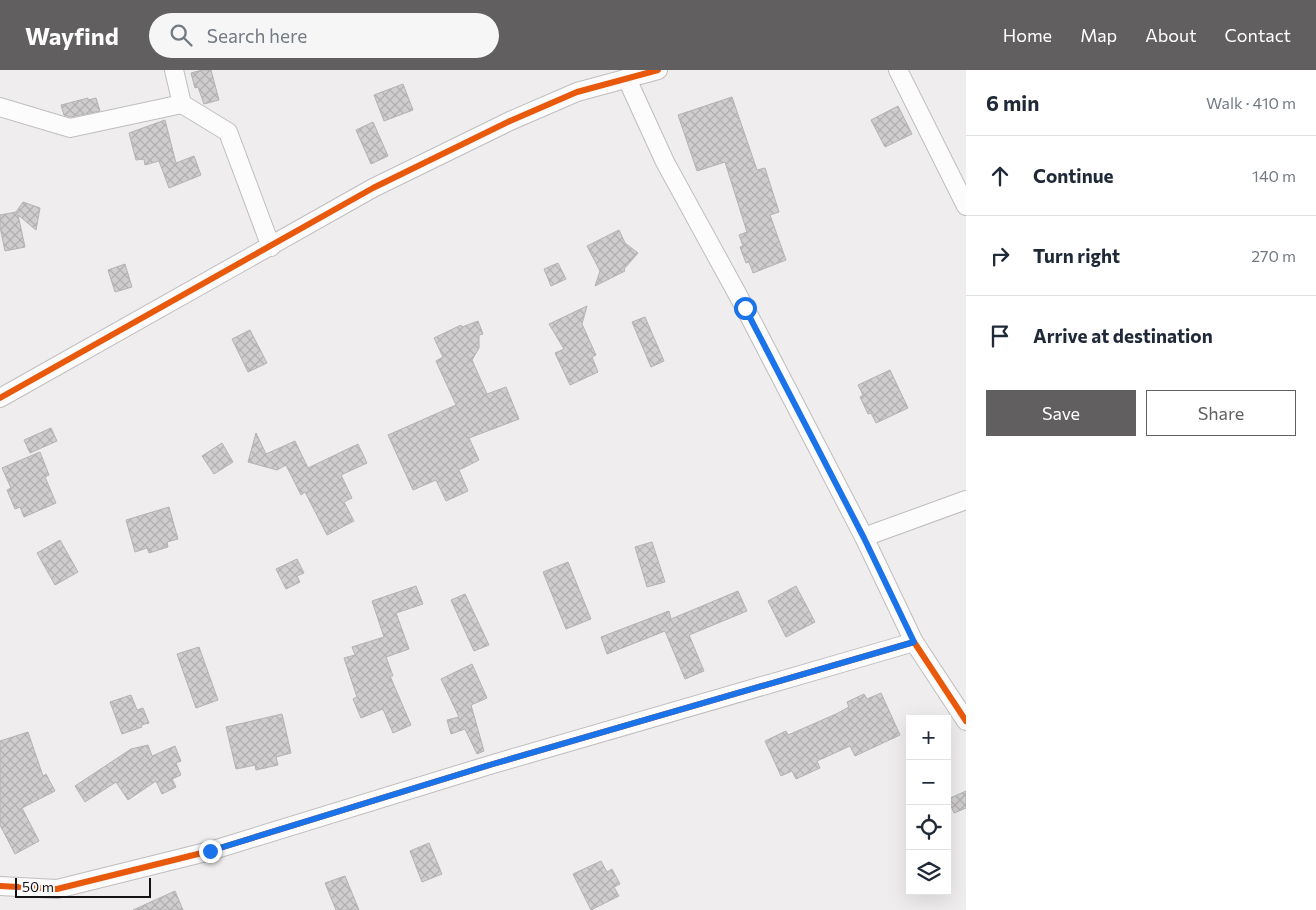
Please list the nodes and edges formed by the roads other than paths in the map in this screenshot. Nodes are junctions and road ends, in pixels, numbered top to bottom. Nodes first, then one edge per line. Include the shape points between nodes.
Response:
1 (174, 70) edge
2 (657, 70) edge
3 (898, 70) edge
4 (627, 79) junction
5 (182, 104) junction
6 (0, 107) edge
7 (966, 206) edge
8 (271, 247) junction
9 (0, 398) edge
10 (966, 500) edge
11 (864, 538) junction
12 (914, 642) junction
13 (966, 721) edge
14 (0, 886) edge

1 - 5 street
2 - 4 street
3 - 7 street
4 - 8 street via 577,92 510,121 373,188
4 - 11 street via 665,162
5 - 6 street via 70,128
5 - 8 street via 228,132
8 - 9 street
10 - 11 street
11 - 12 street
12 - 13 street
12 - 14 street via 493,764 210,851 57,889

